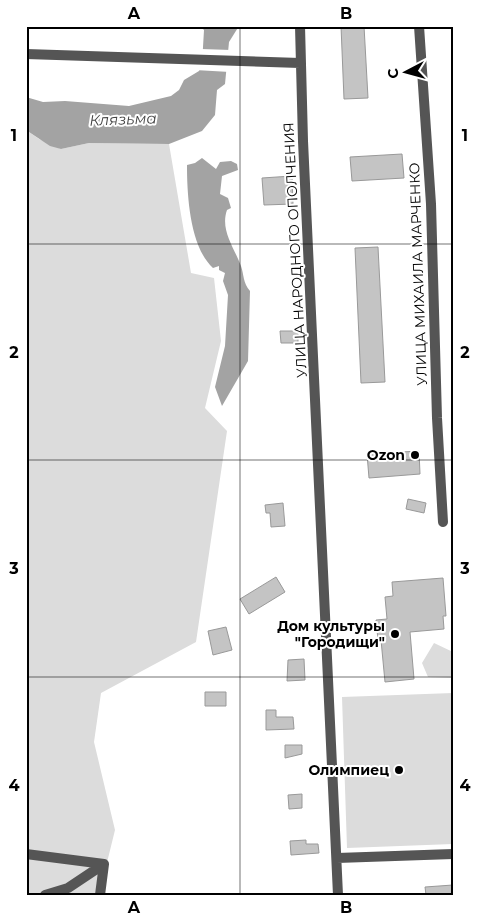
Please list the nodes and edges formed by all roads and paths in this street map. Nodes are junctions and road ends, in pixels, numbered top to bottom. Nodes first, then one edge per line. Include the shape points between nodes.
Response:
1 (300, 26) edge
2 (419, 26) edge
3 (26, 54) edge
4 (300, 63) junction
5 (443, 522) dead end
6 (26, 854) edge
7 (453, 854) edge
8 (337, 858) junction
9 (104, 864) junction
10 (45, 895) edge
11 (100, 895) edge
12 (338, 895) edge

1 - 4 street, УЛИЦА НАРОДНОГО ОПОЛЧЕНИЯ
2 - 5 street, УЛИЦА МИХАИЛА МАРЧЕНКО via 431,204
3 - 4 street
4 - 8 street, УЛИЦА НАРОДНОГО ОПОЛЧЕНИЯ
6 - 9 street
7 - 8 street
8 - 12 street, УЛИЦА НАРОДНОГО ОПОЛЧЕНИЯ
9 - 10 street via 68,888
9 - 11 street

